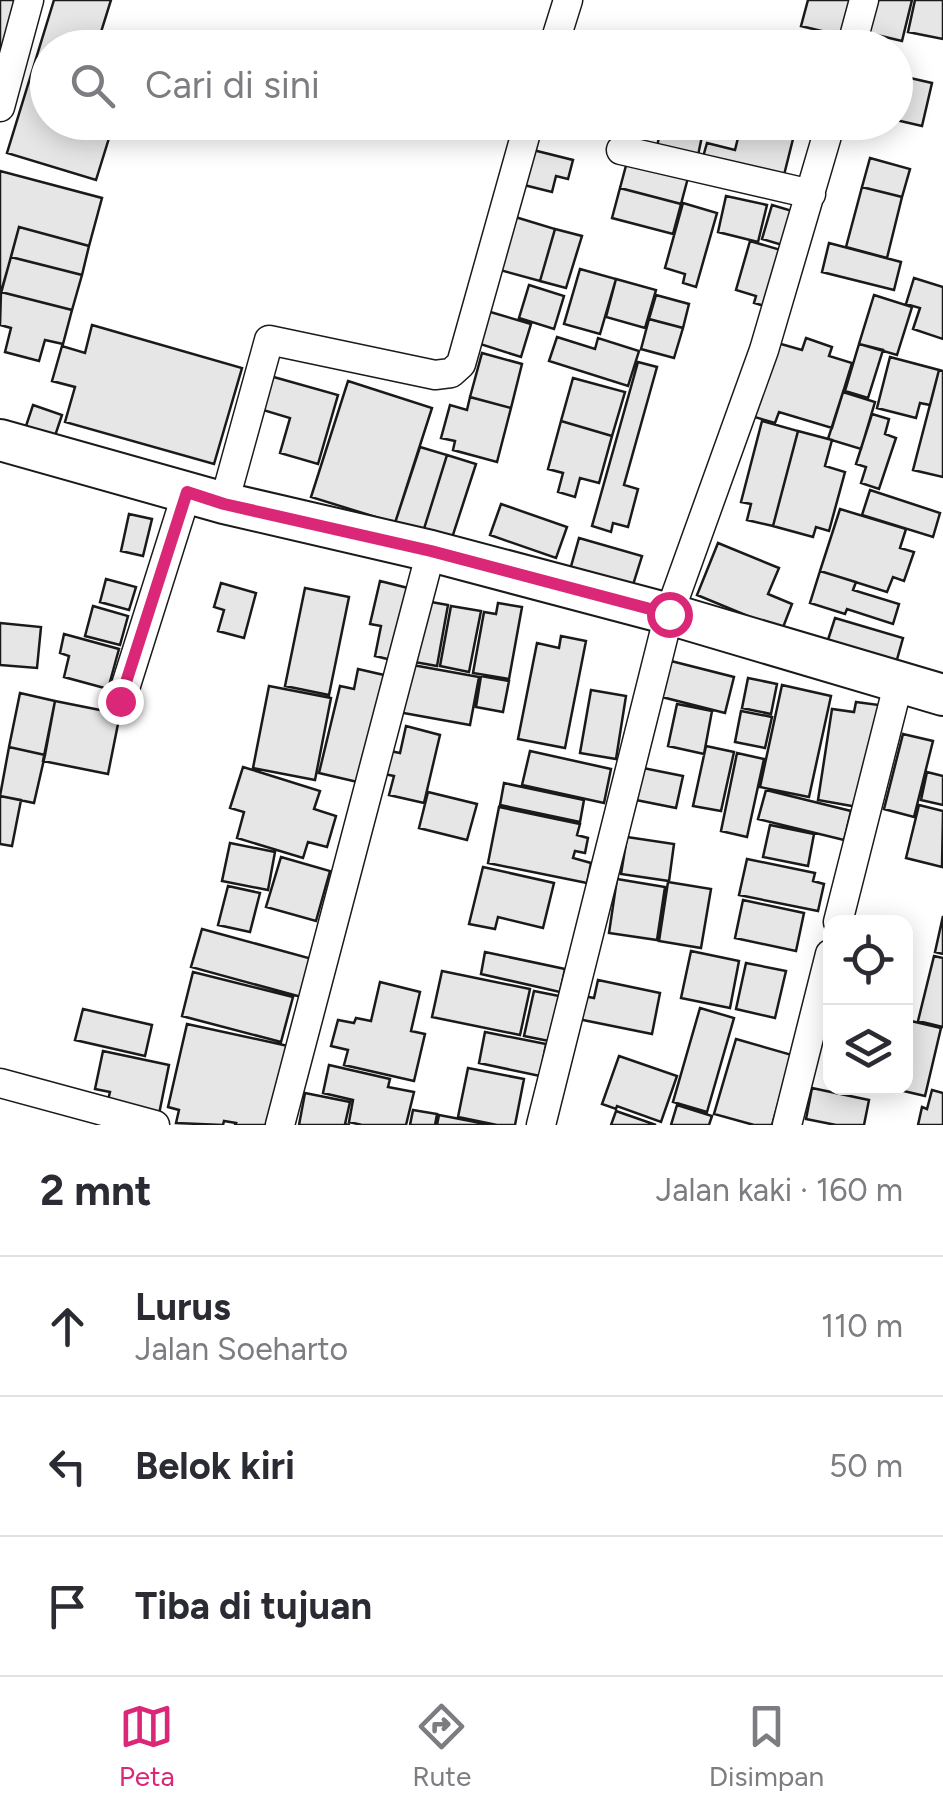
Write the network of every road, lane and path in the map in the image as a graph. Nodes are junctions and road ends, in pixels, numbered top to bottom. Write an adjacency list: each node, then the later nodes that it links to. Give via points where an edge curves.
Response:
1 (29, 0): 6 (street)
2 (568, 0): 4 (street)
3 (864, 0): 5 (street)
4 (559, 30)
5 (856, 30)
6 (2, 95)
7 (524, 140): 12 (street, via 461,364 436,375 270,340)
8 (825, 140): 10 (street)
9 (621, 150): 10 (street)
10 (811, 194): 14 (street, via 764,350)
11 (1, 444): 12 (street)
12 (205, 498): 13 (street); 17 (street)
13 (431, 551): 14 (street); 22 (street)
14 (669, 614): 15 (street); 23 (street)
15 (899, 682): 16 (street); 18 (street)
16 (943, 695)
17 (120, 701)
18 (840, 915)
19 (823, 982): 24 (street)
20 (0, 1083): 21 (street)
21 (155, 1125)
22 (280, 1125)
23 (541, 1125)
24 (787, 1125)

